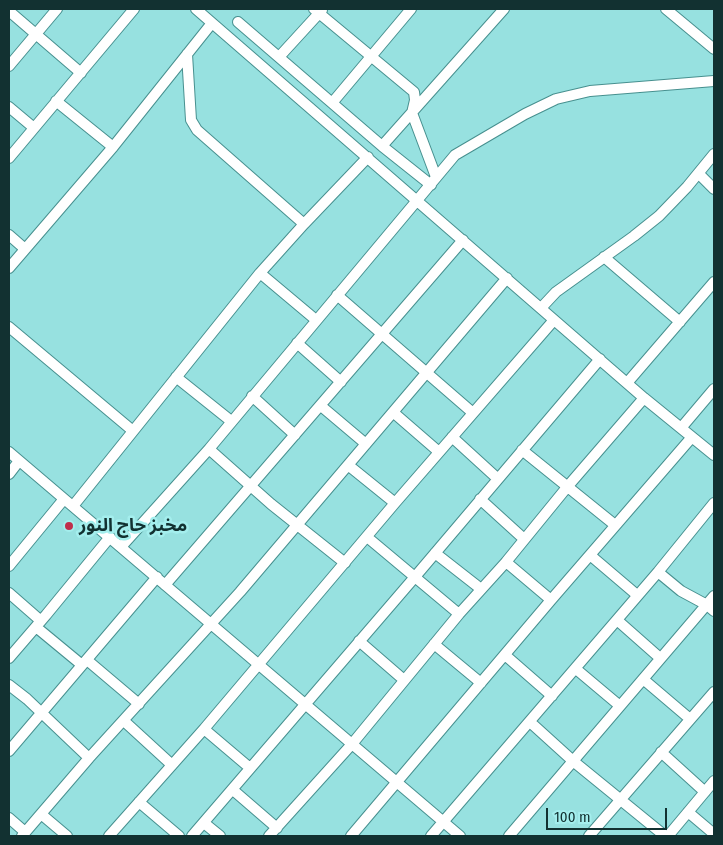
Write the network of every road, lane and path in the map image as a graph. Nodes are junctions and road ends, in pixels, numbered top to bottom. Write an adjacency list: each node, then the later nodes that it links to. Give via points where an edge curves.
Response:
1 (57, 9): 11 (street)
2 (134, 9): 17 (street)
3 (196, 9): 10 (street)
4 (411, 9): 14 (street)
5 (504, 9): 22 (street)
6 (666, 9): 12 (street)
7 (318, 10): 14 (street); 15 (street)
8 (9, 11): 11 (street)
9 (238, 22): 15 (street)
10 (212, 23): 13 (street); 27 (street)
11 (36, 34): 16 (street); 17 (street)
12 (714, 49)
13 (187, 54): 25 (street); 33 (street, via 191,120 197,130)
14 (371, 56): 20 (street); 22 (street, via 414,92)
15 (279, 57): 20 (street)
16 (9, 66)
17 (81, 73): 19 (street)
18 (714, 81): 30 (street, via 590,91 556,99 455,155)
19 (56, 101): 23 (street); 25 (street)
20 (332, 103): 24 (street)
21 (9, 107): 23 (street)
22 (412, 114): 24 (street); 30 (street)
23 (34, 128): 28 (street)
24 (382, 146): 30 (street)
25 (113, 147): 36 (street)
26 (714, 154): 29 (street)
27 (368, 157): 32 (street); 33 (street)
28 (9, 158)
29 (699, 174): 31 (street); 37 (street, via 659,216)
30 (433, 181): 32 (street)
31 (714, 189)
32 (418, 200): 35 (street); 42 (street)
33 (304, 224): 39 (street)
34 (9, 235): 36 (street)
35 (463, 240): 40 (street); 48 (street)
36 (25, 249): 38 (street)
37 (604, 257): 43 (street, via 556,292); 46 (street)
38 (9, 268)
39 (260, 273): 44 (street); 52 (street)
40 (508, 278): 43 (street); 51 (street)
41 (714, 282): 46 (street)
42 (337, 295): 44 (street); 48 (street)
43 (541, 308): 45 (street)
44 (316, 320): 49 (street)
45 (554, 320): 50 (street); 60 (street)
46 (680, 322): 54 (street)
47 (9, 327): 63 (street)
48 (384, 334): 51 (street); 53 (street)
49 (297, 343): 53 (street); 56 (street)
50 (600, 359): 54 (street); 69 (street)
51 (428, 372): 59 (street); 60 (street)
52 (176, 377): 61 (street); 63 (street)
53 (341, 382): 58 (street)
54 (627, 383): 57 (street)
55 (714, 389): 62 (street)
56 (252, 396): 61 (street); 64 (street)
57 (644, 398): 62 (street); 78 (street)
58 (321, 406): 64 (street); 67 (street)
59 (394, 412): 67 (street); 71 (street)
60 (473, 413): 65 (street)
61 (231, 421): 68 (street)
62 (681, 428): 66 (street)
63 (133, 431): 83 (street)
64 (295, 434): 77 (street)
65 (452, 437): 71 (street); 76 (street)
66 (692, 437): 72 (street); 85 (street)
67 (366, 444): 74 (street)
68 (208, 449): 77 (street); 89 (street)
69 (522, 450): 76 (street); 78 (street)
70 (9, 452): 73 (street)
71 (439, 452): 81 (street)
72 (714, 454)
73 (19, 461): 75 (street); 79 (street)
74 (348, 465): 81 (street); 84 (street)
75 (9, 474)
76 (498, 479): 80 (street)
77 (250, 486): 84 (street); 98 (street)
78 (568, 486): 85 (street); 88 (street)
79 (64, 499): 83 (street); 94 (street)
80 (480, 499): 88 (street); 90 (street)
81 (395, 503): 87 (street)
82 (714, 503): 95 (street)
83 (72, 506): 86 (street)
84 (299, 525): 93 (street); 107 (street)
85 (615, 525): 91 (street)
86 (110, 537): 89 (street); 106 (street)
87 (367, 537): 93 (street); 97 (street)
88 (524, 539): 92 (street)
89 (121, 547): 96 (street)
90 (435, 553): 97 (street); 99 (street)
91 (590, 555): 101 (street); 102 (street)
92 (506, 562): 99 (street); 102 (street)
93 (346, 563): 114 (street)
94 (9, 566)
95 (658, 572): 101 (street); 103 (street, via 680,591)
96 (157, 577): 98 (street); 113 (street)
97 (414, 578): 104 (street); 108 (street)
98 (165, 585): 107 (street)
99 (481, 589): 104 (street)
100 (9, 593): 106 (street)
101 (638, 595): 105 (street)
102 (551, 600): 110 (street)
103 (712, 604): 112 (street)
104 (459, 614): 109 (street)
105 (617, 620): 112 (street); 115 (street)
106 (39, 624): 111 (street); 113 (street)
107 (210, 624): 114 (street); 122 (street)
108 (359, 642): 117 (street); 123 (street)
109 (434, 644): 117 (street); 118 (street)
110 (505, 655): 118 (street); 120 (street)
111 (9, 658)
112 (660, 658): 116 (street)
113 (84, 662): 122 (street); 125 (street)
114 (259, 665): 123 (street); 129 (street)
115 (576, 669): 120 (street); 124 (street)
116 (643, 679): 124 (street); 126 (street)
117 (404, 680): 130 (street)
118 (481, 683): 138 (street)
119 (9, 685): 125 (street)
120 (552, 696): 128 (street)
121 (713, 696): 126 (street)
122 (139, 704): 127 (street)
123 (305, 704): 130 (street); 136 (street)
124 (620, 706): 134 (street)
125 (41, 712): 131 (street); 133 (street)
126 (690, 718): 132 (street)
127 (124, 721): 133 (street); 135 (street)
128 (530, 722): 134 (street); 146 (street)
129 (204, 729): 135 (street); 136 (street)
130 (352, 744): 138 (street); 148 (street)
131 (9, 751)
132 (660, 752): 140 (street); 141 (street)
133 (90, 758): 144 (street)
134 (573, 761): 141 (street); 160 (street)
135 (172, 765): 142 (street)
136 (250, 768): 139 (street)
137 (714, 781): 140 (street)
138 (396, 782): 146 (street); 157 (street)
139 (234, 790): 147 (street); 148 (street)
140 (705, 792): 143 (street)
141 (620, 800): 161 (street); 162 (street)
142 (140, 802): 152 (street); 153 (street)
143 (688, 812): 150 (street); 162 (street)
144 (41, 814): 149 (street); 151 (street)
145 (9, 818): 149 (street)
146 (443, 822): 158 (street); 159 (street)
147 (204, 823): 154 (street); 155 (street)
148 (277, 828): 156 (street)
149 (24, 834)
150 (714, 834)
151 (67, 836)
152 (109, 836)
153 (179, 836)
154 (192, 836)
155 (220, 836)
156 (270, 836)
157 (351, 836)
158 (431, 836)
159 (460, 836)
160 (509, 836)
161 (588, 836)
162 (666, 836)

